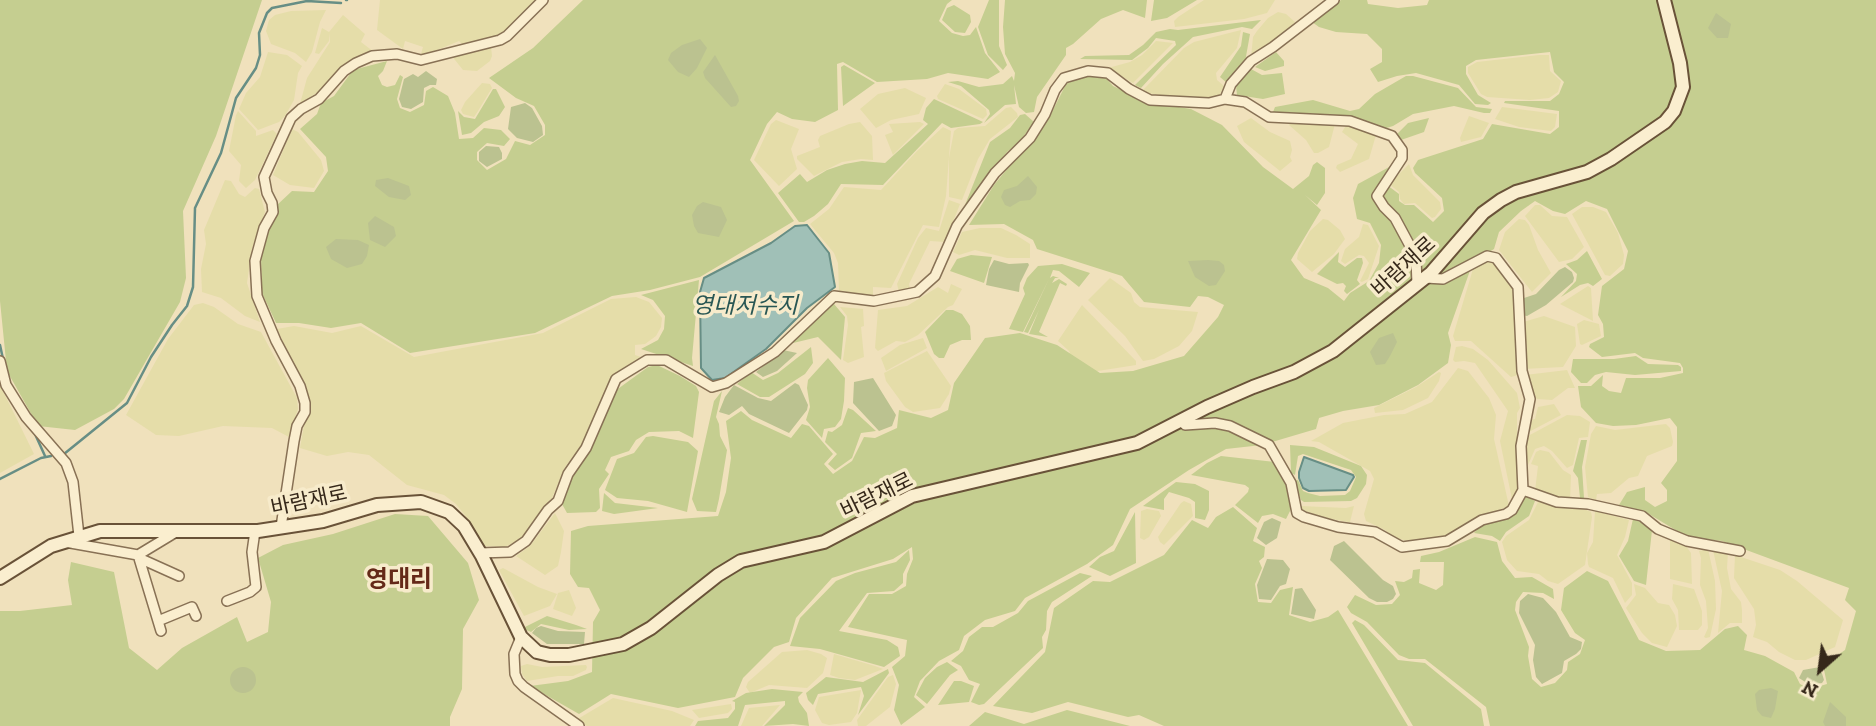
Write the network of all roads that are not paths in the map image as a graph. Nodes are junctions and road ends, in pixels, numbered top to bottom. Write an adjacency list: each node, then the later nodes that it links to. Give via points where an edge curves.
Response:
1 (543, 0): 9 (street, via 499,40 421,60 397,54 356,63 319,99 291,118 264,177 272,212 254,261 257,296 304,403)
2 (1334, 0): 4 (street, via 1251,61 1231,84)
3 (1664, 0): 5 (street, 바람재로, via 1683,87 1665,122 1587,172 1501,200 1483,213)
4 (1225, 99): 5 (street, via 1245,102 1269,117 1350,121 1392,136 1402,158 1377,196 1416,257); 15 (street, via 1209,103 1150,100 1108,73 1088,71 1064,78 1030,138 995,173 957,226 935,276 917,292 874,301 834,296 775,352 712,387 666,360 647,360 616,379 558,501 526,541 510,552)
5 (1421, 281): 7 (street, 바람재로, via 1333,351); 8 (street, via 1443,279 1487,256 1496,258 1518,287 1522,372 1530,399 1521,446)
6 (0, 361): 12 (street, via 6,385 26,417 66,463 73,482)
7 (1182, 421): 8 (street, via 1185,425 1230,426 1269,444 1291,483 1297,513 1338,527 1375,532 1402,547 1447,541 1482,520 1506,514); 21 (street, 바람재로, via 1137,443 912,496 824,542 741,561 623,645 550,655 537,652)
8 (1523, 490): 14 (street, via 1557,502 1642,516 1658,529 1687,541)
9 (281, 527): 11 (street, 바람재로); 15 (street, 바람재로, via 323,521 377,505 421,502 449,512 464,526)
10 (178, 531): 11 (street, 바람재로); 12 (street, 바람재로, via 100,531); 16 (street)
11 (256, 531): 19 (street, via 252,552 256,587)
12 (79, 536): 13 (street, 바람재로)
13 (63, 542): 16 (street); 18 (street, 바람재로)
14 (1740, 551)
15 (480, 553): 21 (street, 바람재로)
16 (139, 556): 17 (street); 20 (street, via 160,626 192,607)
17 (179, 576)
18 (0, 578)
19 (227, 601)
20 (196, 615)
21 (521, 637): 22 (street, via 514,654 518,681)
22 (579, 726)

